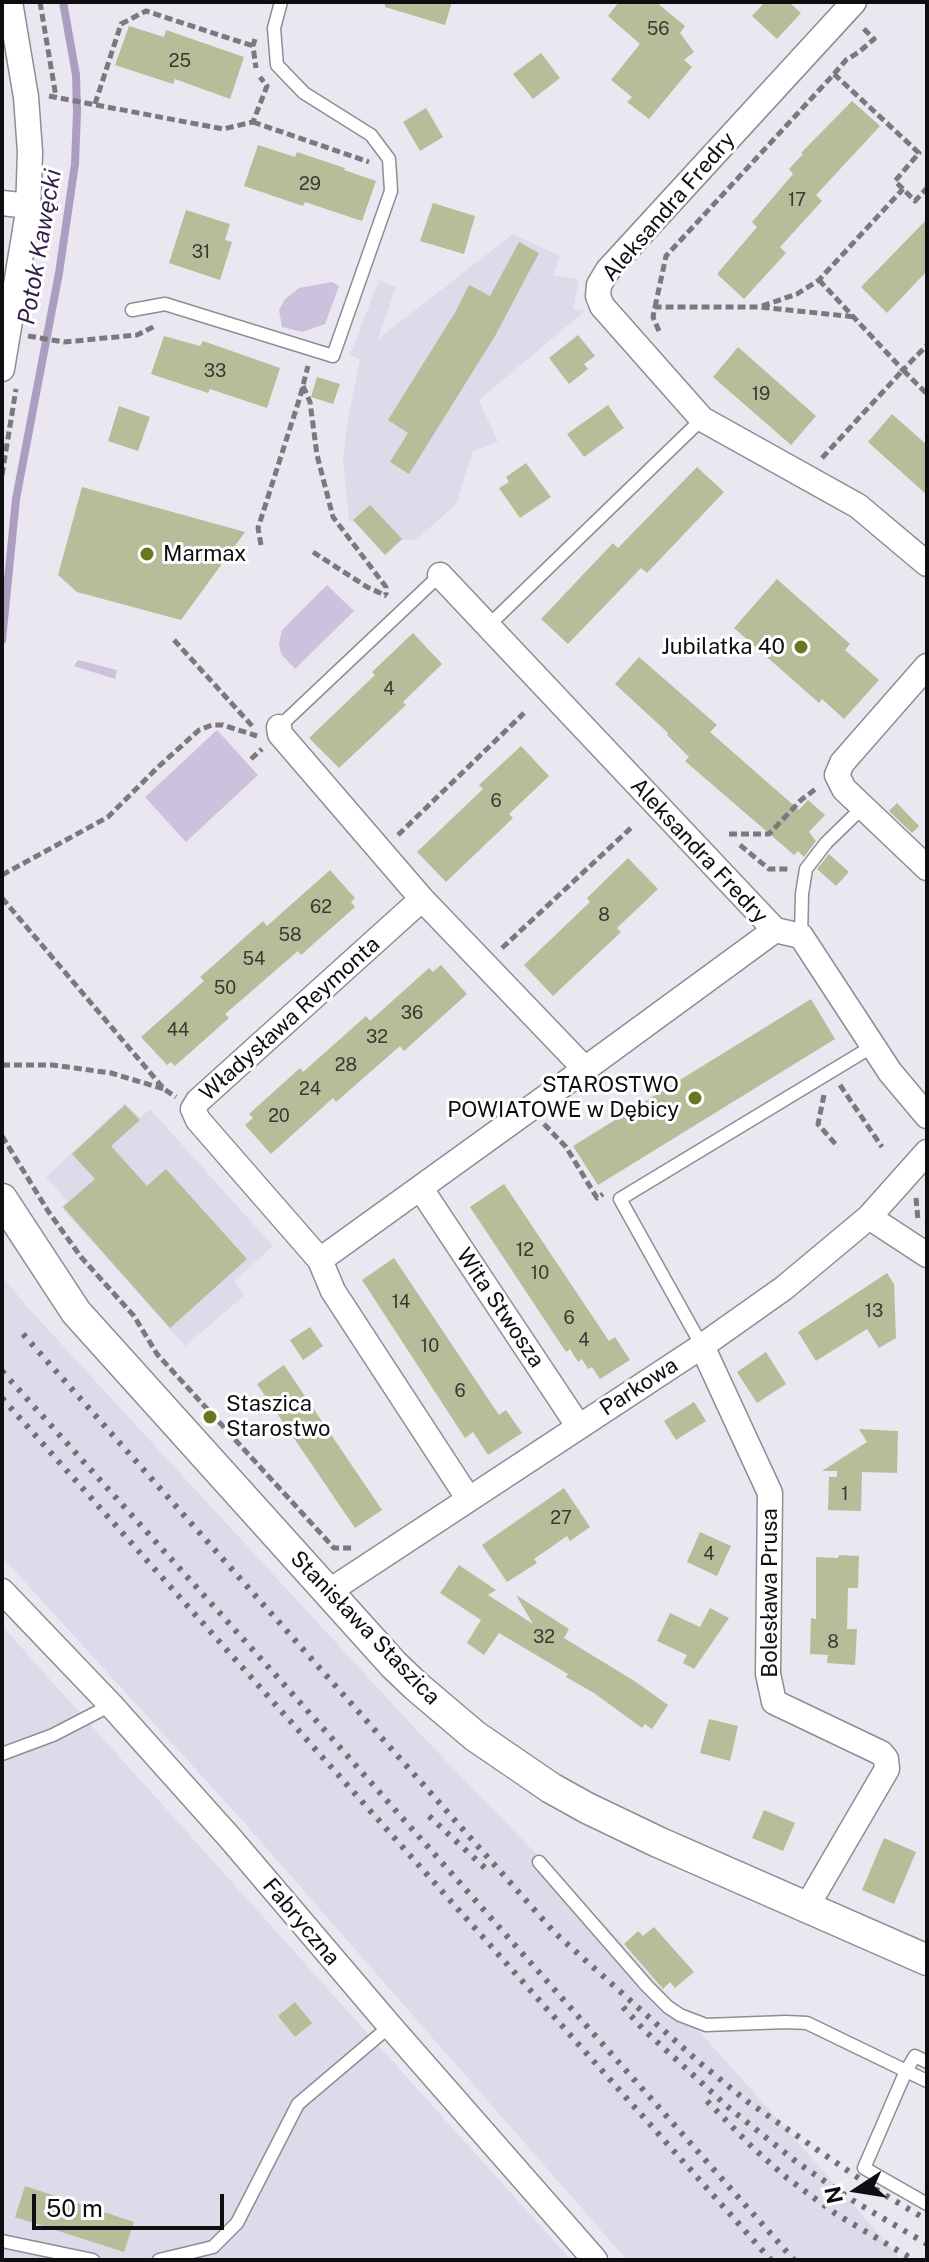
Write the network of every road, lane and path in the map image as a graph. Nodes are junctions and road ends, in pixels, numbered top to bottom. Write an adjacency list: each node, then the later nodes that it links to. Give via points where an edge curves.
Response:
1 (10, 2): 17 (street, via 26,97)
2 (40, 2): 9 (path)
3 (281, 2): 13 (lane, via 274,28 277,65 304,93 371,135 389,159)
4 (854, 2): 32 (street, Aleksandra Fredry, via 599,285 602,306)
5 (257, 32): 6 (path)
6 (253, 46): 11 (path, via 146,11 121,24); 12 (path, via 256,68 267,86)
7 (859, 52): 8 (path)
8 (834, 74): 15 (path, via 919,153 895,181); 19 (path, via 666,256)
9 (56, 97)
10 (66, 98): 11 (path)
11 (92, 104): 12 (path, via 223,129)
12 (253, 122): 13 (path)
13 (390, 170): 27 (lane, via 391,191 333,356)
14 (927, 188): 15 (path, via 915,201)
15 (903, 189): 18 (path)
16 (2, 203): 17 (street)
17 (29, 206): 28 (street)
18 (819, 280): 20 (path); 22 (path)
19 (655, 307): 20 (path); 25 (path, via 653,317)
20 (760, 307): 22 (path)
21 (132, 310): 27 (lane, via 165,304)
22 (856, 317): 29 (path)
23 (159, 324): 24 (path, via 137,335 64,342)
24 (29, 336)
25 (662, 340)
26 (927, 345): 29 (path)
27 (312, 349): 30 (path)
28 (2, 369)
29 (903, 370): 31 (path); 33 (path)
30 (303, 386): 34 (path, via 258,528); 38 (path, via 333,517 386,587)
31 (927, 394)
32 (702, 419): 33 (street, Aleksandra Fredry); 40 (lane)
33 (805, 476): 36 (street, Aleksandra Fredry, via 858,506)
34 (261, 545)
35 (313, 552): 38 (path)
36 (927, 564)
37 (440, 575): 39 (lane); 40 (street, Aleksandra Fredry)
38 (386, 595): 39 (path)
39 (401, 612): 44 (lane)
40 (487, 627): 56 (street, Aleksandra Fredry)
41 (174, 640): 53 (path, via 262,736 223,725 199,730 108,817)
42 (927, 666): 45 (street)
43 (524, 713): 50 (path)
44 (279, 727): 50 (street)
45 (837, 775): 46 (street); 48 (path, via 801,800 769,834)
46 (863, 807): 51 (street); 52 (lane)
47 (633, 826): 58 (path)
48 (729, 834)
49 (740, 845): 52 (path, via 769,869)
50 (381, 851): 55 (street)
51 (927, 868)
52 (806, 869): 57 (lane)
53 (2, 875)
54 (2, 898): 64 (path)
55 (422, 899): 58 (street); 66 (street, Władysława Reymonta)
56 (775, 930): 57 (street, Aleksandra Fredry); 61 (street)
57 (801, 936): 59 (street)
58 (486, 964): 61 (street)
59 (873, 1046): 67 (street); 80 (lane, via 620,1199)
60 (2, 1065): 64 (path, via 111,1073)
61 (585, 1069): 65 (street)
62 (842, 1078): 70 (path, via 837,1081)
63 (826, 1088): 69 (path, via 818,1124)
64 (164, 1089): 66 (path)
65 (532, 1107): 72 (street); 73 (path, via 566,1147 597,1198)
66 (193, 1109): 79 (street, Władysława Reymonta)
67 (927, 1116)
68 (2, 1136): 83 (path, via 48,1211 134,1316 157,1354 334,1548 359,1548)
69 (838, 1147)
70 (882, 1147)
71 (927, 1152): 76 (street, Parkowa)
72 (421, 1189): 79 (street); 81 (street, Wita Stwosza)
73 (608, 1191)
74 (916, 1192): 77 (path)
75 (2, 1199): 85 (street, Stanisława Staszica, via 76,1312)
76 (869, 1217): 78 (street); 80 (street, Parkowa, via 784,1288)
77 (918, 1225)
78 (927, 1255)
79 (320, 1260): 82 (street, Władysława Reymonta, via 333,1291)
80 (702, 1346): 81 (street, Parkowa); 89 (street, Bolesława Prusa, via 770,1493 768,1674 774,1702 886,1759 887,1769)
81 (579, 1427): 82 (street, Parkowa)
82 (468, 1498): 83 (street, Parkowa)
83 (370, 1563): 85 (street, Parkowa)
84 (2, 1591): 86 (street, Fabryczna)
85 (328, 1592): 89 (street, Stanisława Staszica, via 416,1686 515,1765 587,1808)
86 (111, 1705): 87 (lane); 91 (street, Fabryczna)
87 (2, 1754)
88 (539, 1862): 93 (lane, via 647,1986 680,2015 706,2025 807,2023)
89 (806, 1908): 90 (street, Stanisława Staszica)
90 (927, 1960)
91 (390, 2026): 98 (lane, via 298,2104 237,2223 213,2247); 99 (street, Fabryczna)
92 (927, 2062): 93 (lane, via 915,2056)
93 (906, 2071): 94 (lane); 95 (lane, via 864,2168)
94 (927, 2081)
95 (927, 2204)
96 (2, 2241): 97 (lane)
97 (93, 2260)
98 (159, 2260)
99 (595, 2260)

